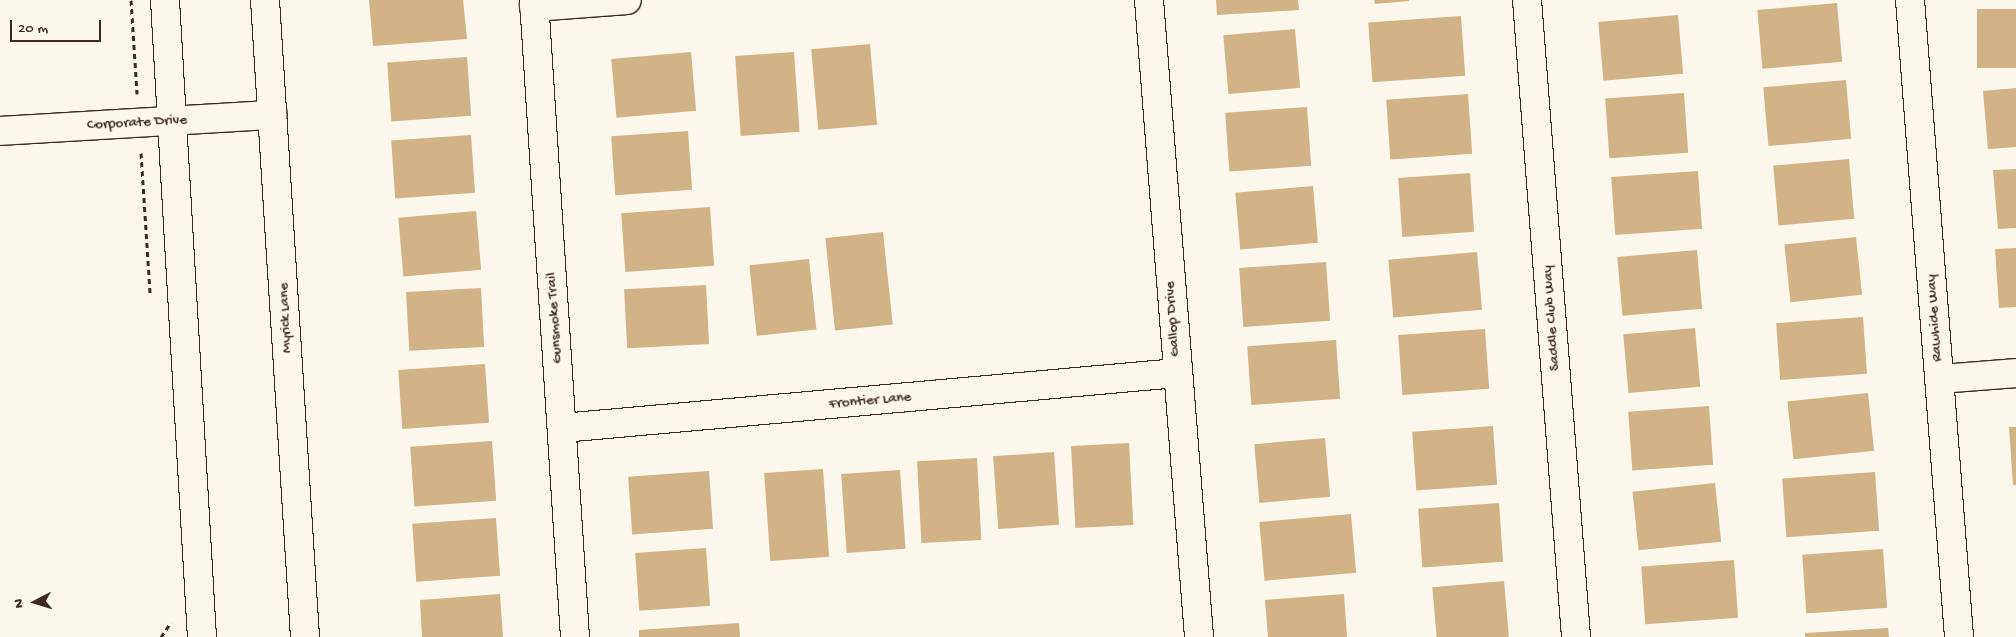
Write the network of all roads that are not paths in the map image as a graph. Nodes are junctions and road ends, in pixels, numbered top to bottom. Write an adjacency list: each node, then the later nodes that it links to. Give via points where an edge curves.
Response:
1 (165, 0): 9 (street)
2 (265, 0): 8 (street, Myrick Lane)
3 (627, 0): 7 (street)
4 (1149, 0): 11 (street, Gallop Drive)
5 (1527, 0): 19 (street, Saddle Club Way)
6 (1910, 0): 13 (street, Rawhide Way)
7 (534, 4): 14 (street, Gunsmoke Trail)
8 (274, 115): 9 (street, Corporate Drive); 16 (street, Myrick Lane)
9 (172, 122): 10 (street, Corporate Drive); 15 (street)
10 (0, 131)
11 (1177, 373): 14 (street, Frontier Lane); 18 (street, Gallop Drive)
12 (2016, 373): 13 (street)
13 (1940, 379): 20 (street, Rawhide Way)
14 (562, 428): 17 (street, Gunsmoke Trail)
15 (202, 637)
16 (304, 637)
17 (575, 637)
18 (1199, 637)
19 (1576, 637)
20 (1960, 637)

